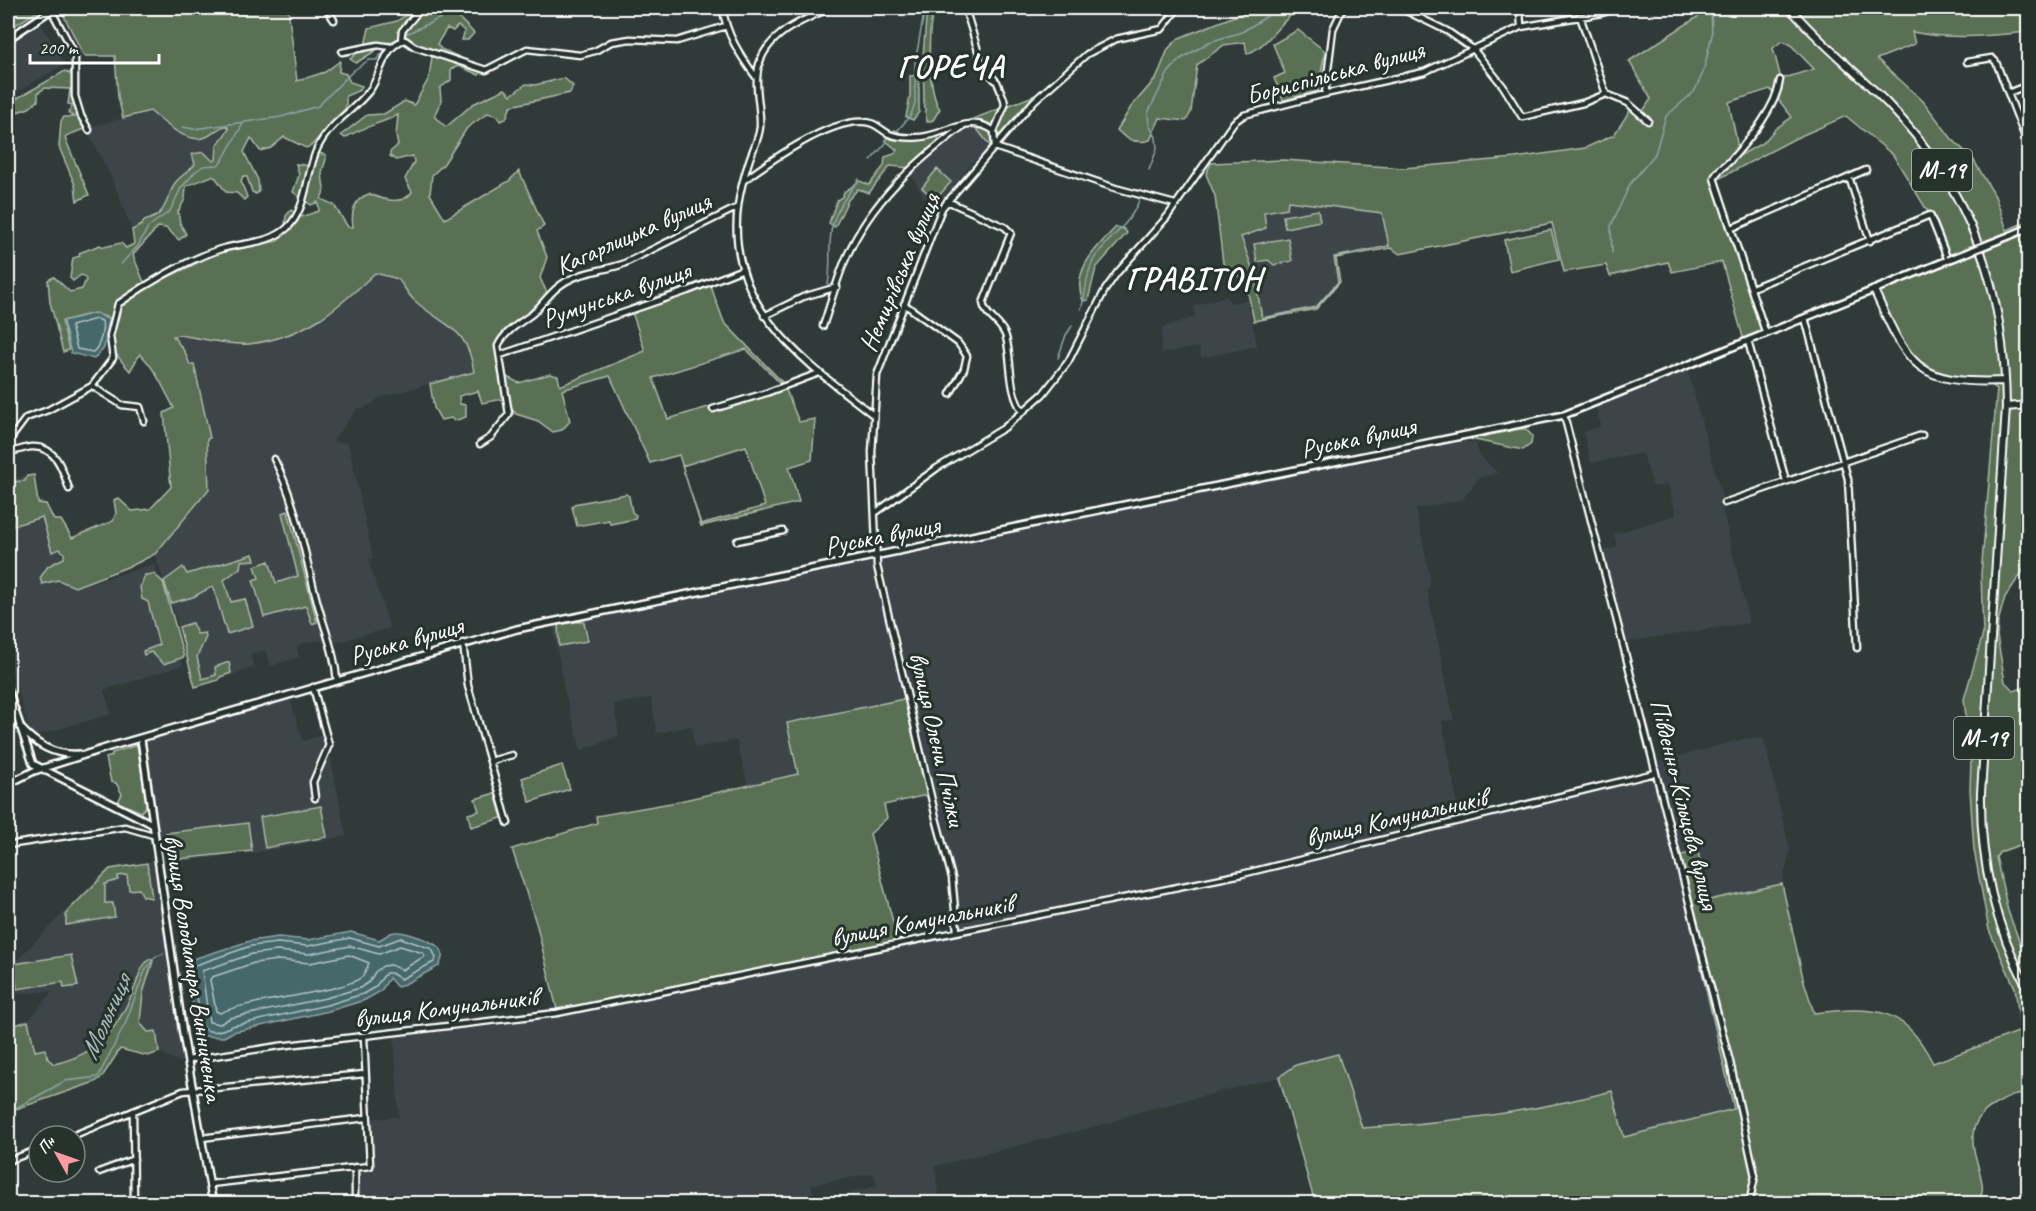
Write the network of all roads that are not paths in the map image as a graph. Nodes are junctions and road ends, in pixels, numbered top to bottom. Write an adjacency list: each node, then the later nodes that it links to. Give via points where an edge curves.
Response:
1 (51, 8): 18 (main road); 32 (street, via 75,54 75,96)
2 (326, 8): 15 (street)
3 (421, 8): 19 (street, via 402,31)
4 (723, 8): 16 (street)
5 (831, 8): 24 (street, via 787,27 760,59)
6 (965, 8): 33 (street, via 983,67 997,82 1004,99)
7 (1178, 8): 35 (street, Немирівська вулиця, via 1162,29 1116,39 1087,54 1034,101)
8 (1343, 8): 28 (street, via 1333,29)
9 (1400, 8): 21 (street)
10 (1532, 8): 13 (street)
11 (1618, 8): 14 (street, Бориспільська вулиця)
12 (1790, 8): 58 (highway, М-19, via 1912,130 1956,192 1987,271)
13 (1521, 9): 17 (street)
14 (1580, 16): 17 (street, Бориспільська вулиця); 29 (street)
15 (334, 20)
16 (726, 26): 19 (street, via 677,41 611,42 580,55 527,49 486,70); 24 (street)
17 (1521, 27): 21 (street, Бориспільська вулиця)
18 (8, 36)
19 (401, 39): 20 (street)
20 (391, 47): 22 (street, via 378,45); 59 (street, via 370,90 330,126 319,143 298,211 288,227 265,240 219,250 143,286 118,304 110,336 113,358)
21 (1473, 49): 28 (street, Бориспільська вулиця, via 1424,72); 29 (street, via 1522,117)
22 (342, 52)
23 (1966, 62): 27 (street, via 1992,58)
24 (757, 78): 38 (street, via 760,128)
25 (1780, 80): 42 (street, via 1773,103 1714,178)
26 (2028, 85): 27 (street)
27 (2008, 93): 34 (street)
28 (1325, 94): 40 (street, Бориспільська вулиця, via 1244,115 1233,122)
29 (1606, 94): 30 (street, via 1628,103)
30 (1648, 121)
31 (966, 124): 33 (street, via 981,123); 38 (street, via 937,135 906,138 888,134 873,123 851,123 826,131 772,160); 47 (street, via 934,148 885,196 861,228)
32 (89, 130)
33 (994, 131): 35 (street)
34 (2028, 145)
35 (995, 147): 39 (street, Немирівська вулиця); 40 (street, via 1115,188)
36 (1866, 170): 37 (street)
37 (1849, 177): 42 (street); 44 (street)
38 (743, 181): 41 (street)
39 (947, 201): 50 (street, Немирівська вулиця); 64 (street, via 1005,226 1011,233 983,303 987,313 1002,326 1018,406)
40 (1176, 204): 64 (street, Бориспільська вулиця, via 1105,290 1068,362 1043,394)
41 (738, 207): 46 (street, via 737,237); 56 (street, Кагарлицька вулиця, via 623,264 606,270 593,269 560,285 501,338)
42 (1732, 228): 48 (street)
43 (2028, 228): 45 (main road, bridge)
44 (1870, 241): 45 (street, via 1930,215); 48 (street)
45 (1948, 260): 49 (main road, Руська вулиця)
46 (743, 268): 51 (street, via 754,301); 56 (street, Румунська вулиця)
47 (837, 287): 51 (street, via 803,297); 53 (street)
48 (1752, 288): 54 (street)
49 (1874, 290): 52 (main road, Руська вулиця); 58 (highway, via 1896,340 1921,368 1947,377)
50 (904, 304): 60 (street, via 958,343 967,356); 65 (street, Немирівська вулиця, via 877,375)
51 (764, 316): 57 (street)
52 (1805, 318): 54 (main road, Руська вулиця); 73 (street)
53 (823, 326)
54 (1766, 334): 55 (main road, Руська вулиця)
55 (1748, 341): 66 (main road, Руська вулиця); 74 (street)
56 (500, 355): 70 (street, via 509,414 491,437)
57 (819, 373): 63 (street); 65 (street)
58 (2005, 381): 62 (highway, М-19)
59 (92, 386): 67 (street, via 122,405 140,408); 69 (street, via 26,418)
60 (950, 394)
61 (2028, 405): 62 (highway)
62 (2006, 407): 101 (highway, М-19, via 1981,834 1995,912)
63 (713, 409)
64 (1023, 411): 77 (street, Бориспільська вулиця, via 1004,428 937,468)
65 (873, 415): 77 (street, Немирівська вулиця)
66 (1564, 415): 80 (main road, Руська вулиця); 93 (street, Південно-Кільцева вулиця)
67 (144, 421)
68 (1922, 435): 73 (street)
69 (8, 442)
70 (480, 444)
71 (8, 449): 75 (street, via 17,452 29,447 50,452 62,466)
72 (274, 459): 83 (street, via 291,495)
73 (1845, 462): 74 (street); 82 (street)
74 (1786, 481): 76 (street)
75 (69, 489)
76 (1724, 503)
77 (875, 513): 80 (street, Немирівська вулиця)
78 (783, 531): 79 (street)
79 (737, 541)
80 (875, 556): 81 (main road, Руська вулиця, via 549,622); 100 (street, вулиця Олени Пчілки, via 948,860)
81 (463, 644): 83 (main road, Руська вулиця); 91 (street, via 468,686)
82 (1857, 648)
83 (337, 681): 84 (main road, Руська вулиця)
84 (313, 687): 88 (main road, Руська вулиця); 95 (street, via 330,745 313,782)
85 (8, 690): 86 (main road)
86 (9, 703): 87 (main road)
87 (19, 726): 89 (main road, via 44,748 63,754); 92 (main road, via 28,756 33,764)
88 (141, 739): 89 (main road, Руська вулиця); 97 (main road, вулиця Володимира Винниченка)
89 (87, 754): 92 (main road, Руська вулиця)
90 (512, 755): 91 (street)
91 (491, 761): 96 (street)
92 (43, 768): 94 (main road, Руська вулиця); 97 (main road)
93 (1655, 773): 100 (street, вулиця Комунальників, via 1242,874); 119 (street, Південно-Кільцева вулиця, via 1730,1062 1755,1176)
94 (8, 784)
95 (315, 798)
96 (508, 823)
97 (152, 824): 98 (main road, вулиця Володимира Винниченка)
98 (153, 835): 99 (street, via 125,827); 103 (main road, вулиця Володимира Винниченка)
99 (8, 845)
100 (957, 931): 102 (street, вулиця Комунальників, via 557,1013)
101 (2028, 989)
102 (364, 1037): 103 (street, вулиця Комунальників); 104 (street)
103 (188, 1060): 105 (main road, вулиця Володимира Винниченка)
104 (365, 1074): 105 (street); 107 (street)
105 (192, 1090): 106 (street); 109 (main road, вулиця Володимира Винниченка)
106 (133, 1111): 108 (street); 111 (street)
107 (366, 1118): 109 (street); 113 (street, via 369,1166)
108 (87, 1130)
109 (201, 1138): 115 (main road, вулиця Володимира Винниченка)
110 (27, 1154): 112 (street)
111 (134, 1159): 114 (street); 116 (street)
112 (8, 1161)
113 (355, 1167): 115 (street); 118 (street)
114 (99, 1172)
115 (210, 1184): 117 (main road, вулиця Володимира Винниченка)
116 (134, 1203)
117 (213, 1203)
118 (355, 1203)
119 (1749, 1203)

